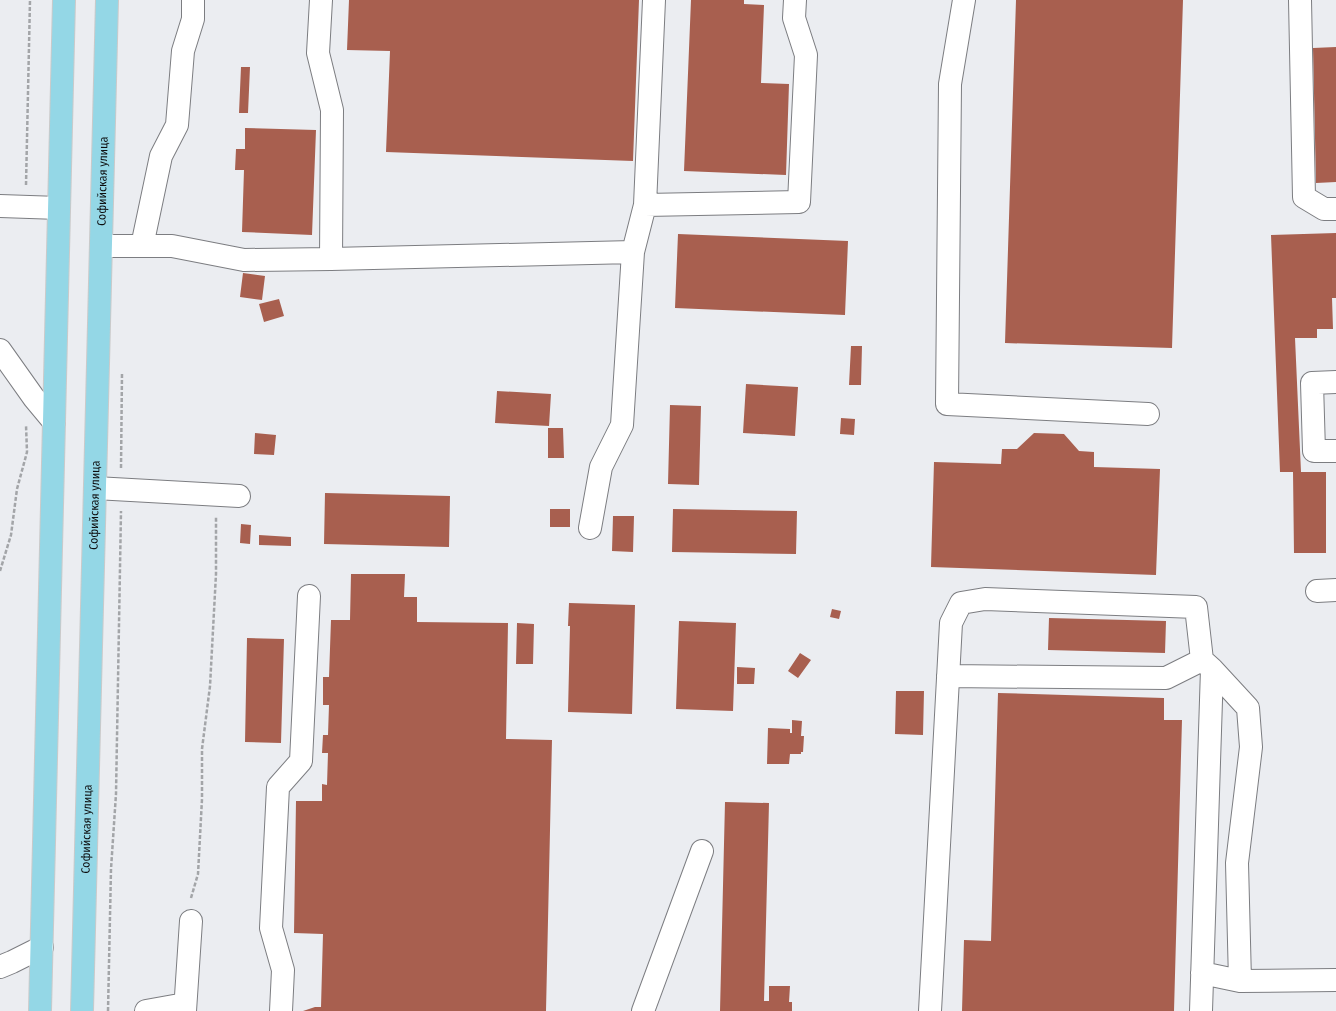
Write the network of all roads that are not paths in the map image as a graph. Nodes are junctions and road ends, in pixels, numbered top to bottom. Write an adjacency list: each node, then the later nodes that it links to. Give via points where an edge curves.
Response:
1 (64, 0): 11 (main road)
2 (107, 0): 13 (main road, Софийская улица)
3 (193, 0): 14 (lane, via 193,19 183,51 177,125 161,156)
4 (321, 0): 16 (lane, via 318,53 332,110)
5 (654, 0): 10 (lane)
6 (795, 0): 10 (lane, via 794,18 806,55 799,202)
7 (964, 0): 19 (lane, via 950,84 947,404)
8 (1300, 0): 12 (lane, via 1304,197 1324,209)
9 (0, 206): 11 (lane)
10 (645, 206): 15 (lane)
11 (59, 208): 20 (main road)
12 (1336, 209)
13 (101, 246): 14 (lane); 22 (main road, Софийская улица)
14 (142, 246): 16 (lane, via 172,246 244,260)
15 (633, 252): 16 (lane); 24 (lane, via 622,425 601,467)
16 (331, 259)
17 (0, 350): 20 (lane)
18 (1336, 382): 21 (lane, via 1312,383 1314,451)
19 (1148, 414)
20 (54, 422): 30 (main road)
21 (1336, 451)
22 (95, 488): 23 (lane); 37 (main road, Софийская улица)
23 (239, 496)
24 (590, 528)
25 (309, 596): 39 (lane, via 301,761 278,787 270,928 283,970)
26 (1207, 664): 27 (lane, via 1166,678); 27 (lane, via 1196,607 985,599 961,603 951,623); 32 (lane); 34 (lane, via 1248,708 1251,747 1237,863)
27 (948, 676): 41 (lane)
28 (702, 851): 40 (lane)
29 (191, 921): 35 (lane)
30 (42, 947): 31 (lane); 36 (main road)
31 (0, 967)
32 (1202, 973): 34 (lane); 42 (lane)
33 (1336, 980): 34 (lane)
34 (1240, 981)
35 (185, 1008): 38 (lane)
36 (40, 1011)
37 (82, 1011)
38 (146, 1011)
39 (281, 1011)
40 (643, 1011)
41 (930, 1011)
42 (1201, 1011)

